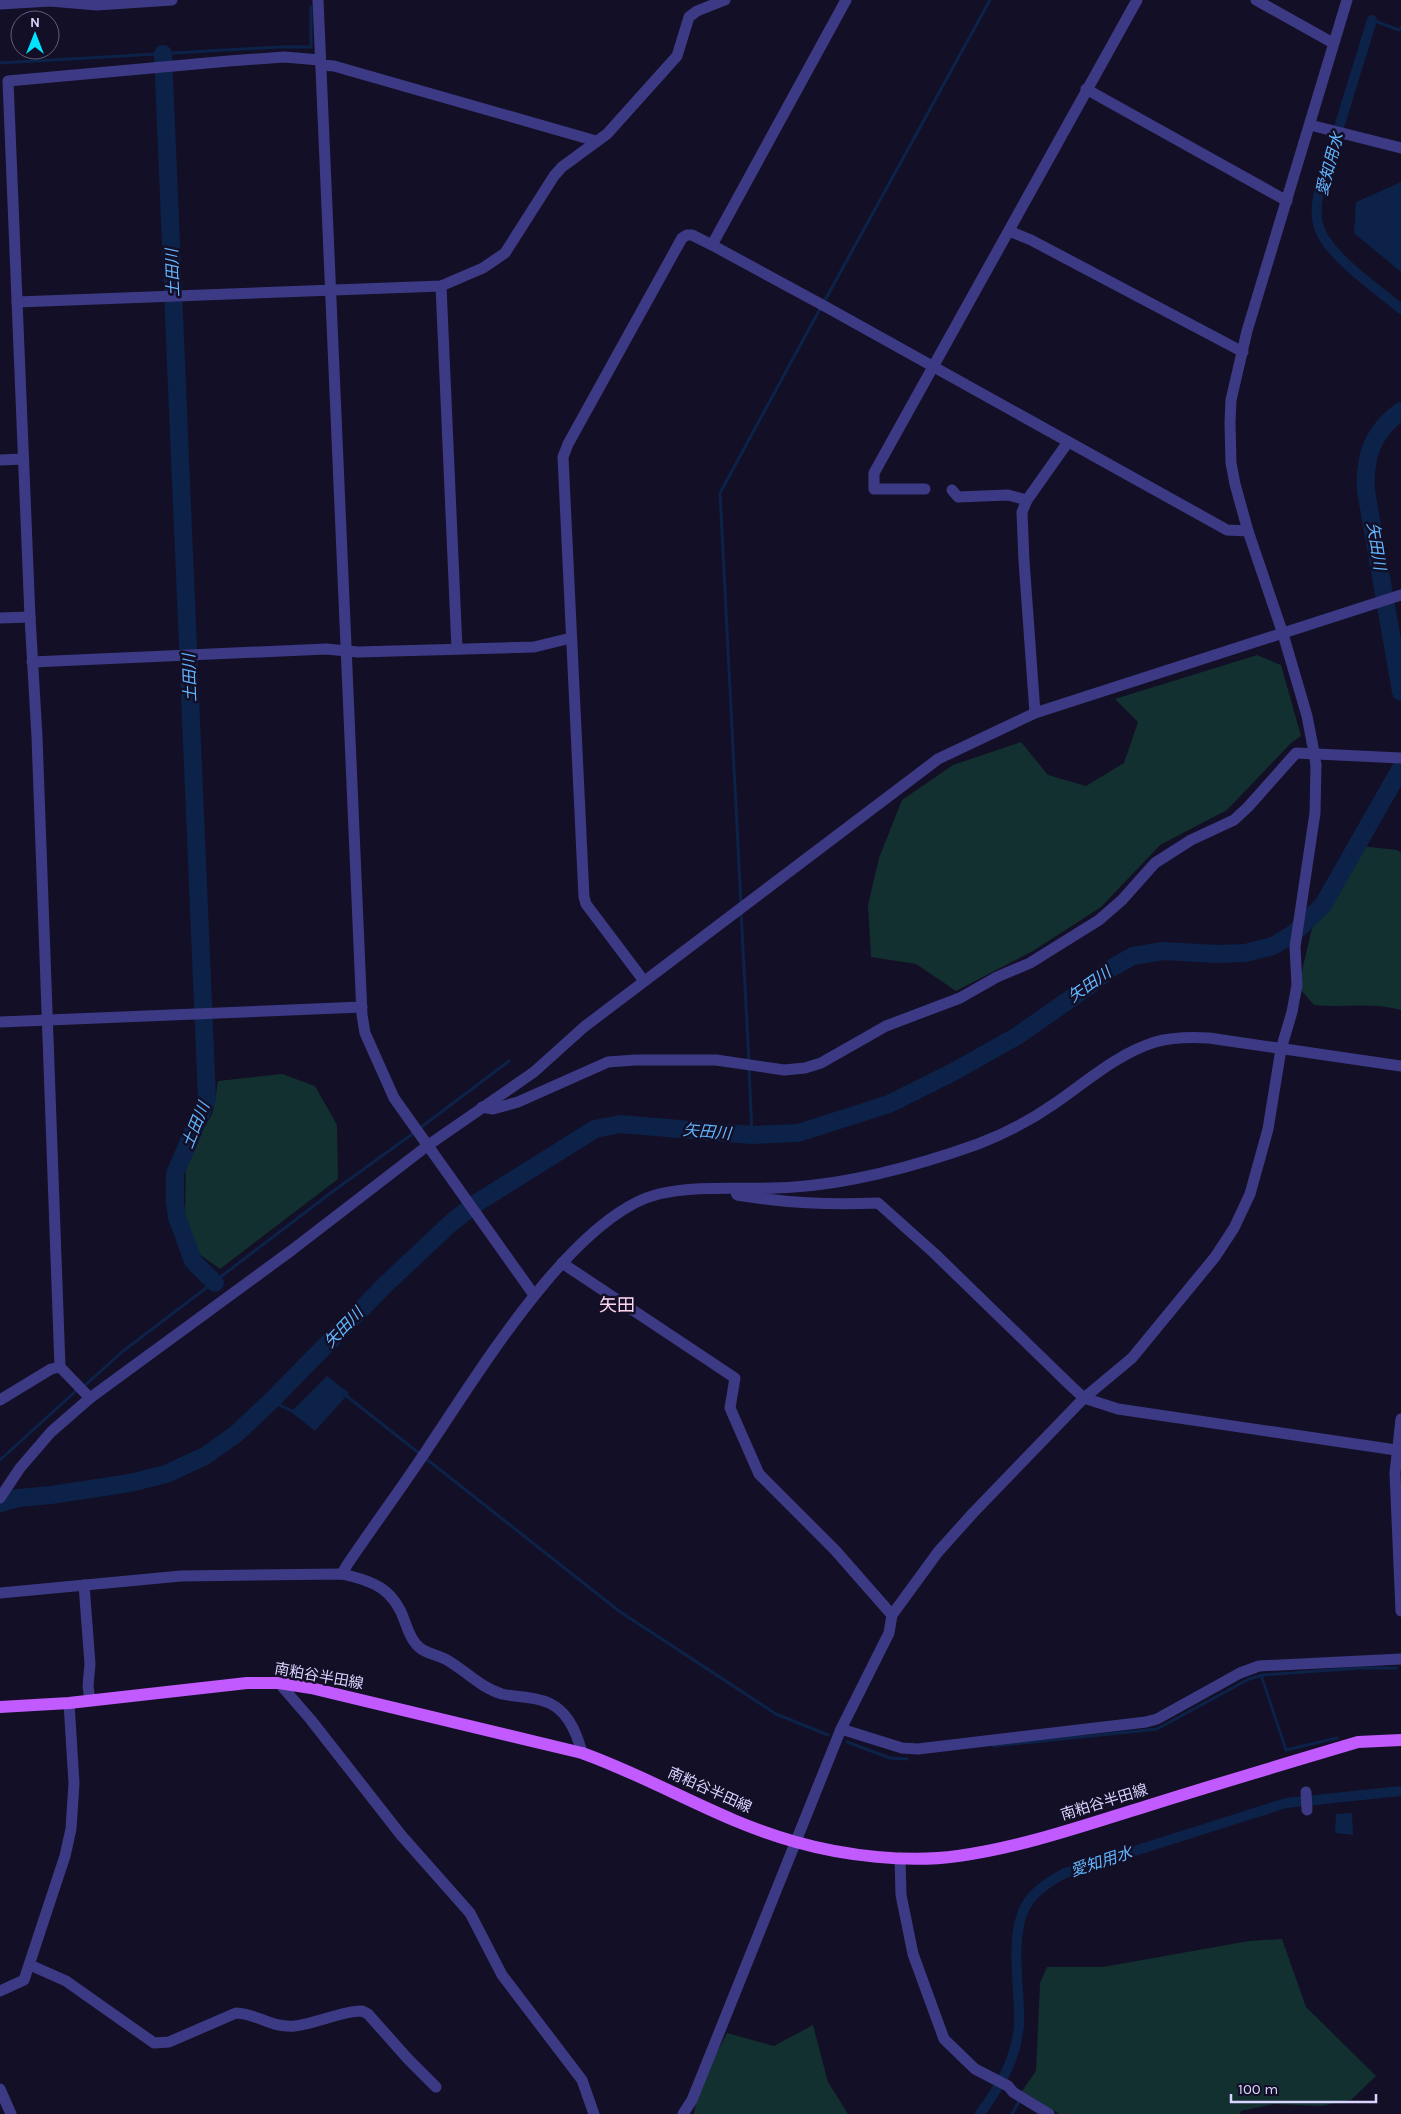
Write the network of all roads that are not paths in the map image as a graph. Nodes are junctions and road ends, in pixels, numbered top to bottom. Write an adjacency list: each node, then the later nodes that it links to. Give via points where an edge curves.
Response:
1 (172, 0): 8 (street, via 97,5 50,1)
2 (318, 0): 10 (street)
3 (725, 0): 13 (street, via 689,17 677,56 607,134)
4 (846, 0): 18 (street)
5 (1137, 0): 11 (street)
6 (1256, 0): 9 (street)
7 (1347, 0): 9 (street)
8 (0, 4)
9 (1333, 43): 12 (street)
10 (321, 62): 13 (street); 14 (street, via 284,57 8,81); 20 (street)
11 (1086, 89): 16 (street); 17 (street)
12 (1310, 125): 15 (street); 16 (street)
13 (596, 141): 19 (street, via 554,176 505,253 483,268)
14 (5, 146): 21 (street, via 14,183)
15 (1401, 148)
16 (1287, 201): 22 (street, via 1264,270)
17 (1009, 231): 22 (street); 23 (street)
18 (712, 245): 23 (street); 35 (street, via 692,235 682,238 563,457)
19 (441, 286): 20 (street); 37 (street)
20 (331, 289): 21 (street); 36 (street)
21 (17, 302): 25 (street)
22 (1243, 352): 30 (street, via 1232,400 1230,442 1235,484)
23 (933, 367): 24 (street); 27 (street, via 874,473 874,489)
24 (1068, 442): 29 (street); 30 (street, via 1227,530)
25 (23, 459): 26 (street); 32 (street)
26 (0, 460)
27 (925, 489)
28 (952, 490): 29 (street, via 958,498 1008,495)
29 (1027, 500): 39 (street, via 1022,512 1022,531)
30 (1248, 531): 34 (street)
31 (1401, 595): 34 (street)
32 (30, 617): 33 (street); 38 (street)
33 (0, 618)
34 (1282, 634): 39 (street); 45 (street, bridge, via 1307,716 1316,765 1315,813 1295,947 1297,985)
35 (571, 638): 37 (street, via 534,647); 41 (street, via 584,897)
36 (346, 649): 37 (street, via 358,652); 38 (street); 42 (street)
37 (457, 649)
38 (32, 662): 43 (street)
39 (1035, 713): 41 (street, via 938,759)
40 (1397, 758): 47 (street, via 1296,753 1234,820 1190,840 1154,863 1122,900 1099,920 1030,963 960,998 868,1034 821,1063 784,1070 716,1060 608,1062 518,1102 493,1109)
41 (644, 981): 47 (street, via 584,1027 534,1072)
42 (362, 1007): 43 (street); 48 (street, via 365,1034 378,1066 394,1098)
43 (46, 1020): 44 (street); 52 (street)
44 (0, 1022)
45 (1281, 1049): 46 (street); 49 (street, via 1188,1037 1156,1042 1122,1057 1052,1106 980,1143 838,1182 794,1188); 54 (street, via 1268,1129 1250,1194 1234,1228 1215,1257 1132,1358)
46 (1401, 1066)
47 (482, 1107): 48 (street)
48 (427, 1146): 51 (street); 53 (street)
49 (734, 1188): 50 (street, via 657,1194 634,1204 606,1222); 54 (street, via 738,1195 791,1203 878,1204)
50 (562, 1263): 51 (street); 63 (street, via 734,1378 730,1408 759,1474 835,1550)
51 (534, 1295): 59 (street)
52 (60, 1367): 53 (street); 55 (street, via 51,1369)
53 (90, 1398): 58 (street, via 52,1432)
54 (1084, 1398): 57 (street, via 1118,1409); 63 (street, via 938,1552)
55 (0, 1400)
56 (1401, 1419): 57 (street)
57 (1396, 1450): 62 (street)
58 (2, 1494)
59 (342, 1574): 60 (street, via 181,1576); 71 (street, via 373,1582 391,1596 420,1649 448,1661 482,1686 554,1706 575,1730)
60 (84, 1585): 61 (street); 66 (street)
61 (0, 1593)
62 (1401, 1611)
63 (892, 1615): 69 (street, via 889,1633)
64 (1401, 1659): 69 (street, via 1259,1666 1146,1722 918,1749 895,1746)
65 (279, 1683): 66 (main road, 南粕谷半田線, via 247,1683); 71 (main road, 南粕谷半田線, via 312,1688); 81 (street, via 401,1835 470,1913 502,1975 582,2080)
66 (90, 1700): 67 (main road, 南粕谷半田線)
67 (69, 1703): 68 (main road, 南粕谷半田線); 76 (street, via 74,1775 71,1829)
68 (0, 1707)
69 (841, 1729): 74 (street)
70 (1401, 1740): 75 (main road, 南粕谷半田線, via 1358,1742 1024,1843 956,1857)
71 (582, 1753): 74 (main road, 南粕谷半田線, via 745,1824)
72 (1306, 1792): 73 (street)
73 (1307, 1810)
74 (796, 1842): 75 (main road, 南粕谷半田線, via 851,1854); 82 (street, via 692,2100)
75 (900, 1858): 83 (street, via 901,1895 913,1954 938,2025 951,2047 975,2069 1008,2086)
76 (30, 1965): 77 (street, via 24,1980); 78 (street, via 66,1981 154,2043 169,2042 236,2013 277,2027 308,2024 362,2011)
77 (0, 1991)
78 (436, 2086)
79 (0, 2088): 80 (street)
80 (11, 2114)
81 (594, 2114)
82 (683, 2114)
83 (1049, 2114)

